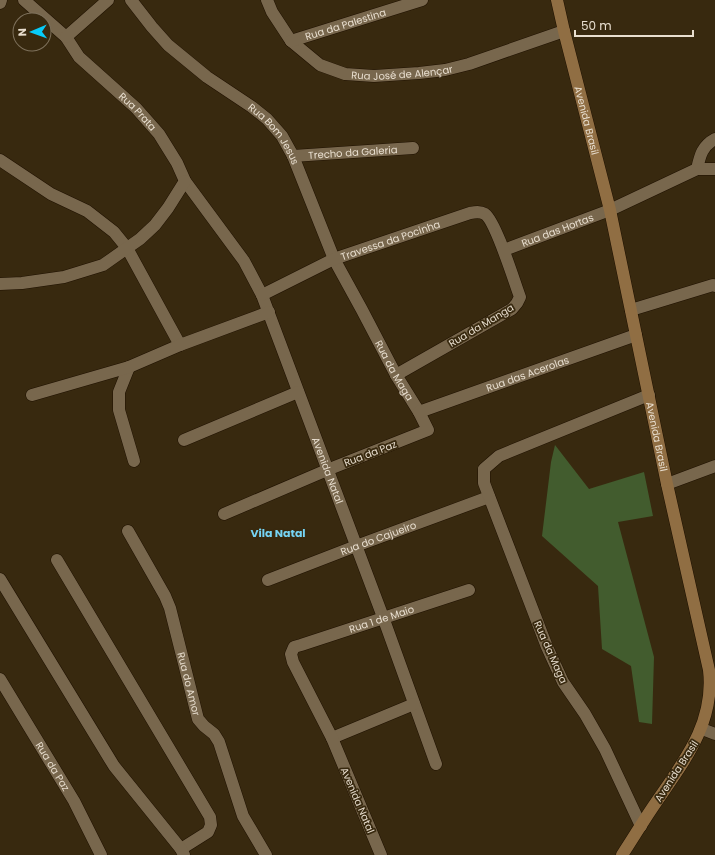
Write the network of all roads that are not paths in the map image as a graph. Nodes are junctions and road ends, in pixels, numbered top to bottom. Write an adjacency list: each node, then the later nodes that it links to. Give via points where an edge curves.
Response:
1 (24, 0): 8 (street, Rua Prata)
2 (108, 0): 8 (street)
3 (131, 0): 12 (street, Rua Bom Jesus, via 168,45 207,77 267,119 282,136)
4 (267, 0): 9 (street, Rua José de Alençar)
5 (422, 0): 9 (street, Rua da Palestina)
6 (557, 0): 7 (street, Avenida Brasil)
7 (564, 31): 9 (street, Rua José de Alençar, via 469,64 438,71 374,76 345,74 320,66); 17 (street, Avenida Brasil)
8 (66, 37): 16 (street, Rua Prata, via 79,57 136,108 160,134)
9 (292, 41)
10 (715, 139): 14 (street, via 708,142 700,154)
11 (414, 148): 12 (street, Trecho da Galeria)
12 (293, 156): 21 (street, Rua Bom Jesus)
13 (0, 160): 19 (street, via 51,194 87,211 114,232)
14 (696, 169): 15 (street); 17 (street, Rua das Hortas)
15 (715, 169)
16 (185, 181): 18 (street, Rua Prata); 19 (street, via 155,225)
17 (610, 210): 20 (street, Rua das Hortas); 26 (street, Avenida Brasil)
18 (230, 242): 24 (street, Avenida Natal, via 244,261)
19 (127, 248): 22 (street, via 103,265 64,276); 29 (street)
20 (504, 250): 21 (street, Travessa da Pocinha, via 491,221 485,214 478,212); 31 (street, Rua da Manga, via 520,297 512,309)
21 (334, 259): 24 (street, Travessa da Pocinha); 25 (street, Rua Bom Jesus)
22 (0, 284)
23 (715, 286): 26 (street)
24 (262, 295): 27 (street, Avenida Natal)
25 (362, 310): 31 (street, Rua da Maga)
26 (631, 310): 28 (street, Avenida Brasil)
27 (269, 312): 29 (street); 32 (street, Avenida Natal)
28 (636, 336): 34 (street, Avenida Brasil); 35 (street, Rua das Acerolas)
29 (180, 345): 30 (street)
30 (129, 367): 33 (street); 38 (street, via 118,392 119,410)
31 (396, 375): 35 (street, Rua da Maga)
32 (298, 392): 37 (street); 40 (street, Avenida Natal)
33 (32, 395)
34 (649, 395): 41 (street, Avenida Brasil); 42 (street, Rua da Maga, via 499,456 484,469 484,483)
35 (419, 412): 36 (street, Rua da Maga)
36 (428, 430): 40 (street, Rua da Paz)
37 (184, 440)
38 (134, 461)
39 (715, 466): 41 (street)
40 (327, 470): 43 (street, Rua da Paz); 45 (street, Avenida Natal)
41 (667, 484): 54 (street, Avenida Brasil, via 709,670 710,690)
42 (489, 497): 45 (street, Rua do Cajueiro); 58 (street, Rua da Maga, via 563,682 605,749)
43 (224, 514)
44 (128, 531): 61 (street, Rua do Amor, via 170,608 198,719 219,742 243,816)
45 (356, 546): 48 (street, Rua do Cajueiro); 50 (street, Avenida Natal)
46 (57, 560): 59 (street, via 210,817 211,825 208,832)
47 (0, 579): 59 (street, via 114,766)
48 (268, 580)
49 (469, 590): 50 (street, Rua 1 de Maio)
50 (382, 618): 51 (street, Rua 1 de Maio); 53 (street, Avenida Natal)
51 (294, 647): 56 (street, Avenida Natal, via 291,654 293,662)
52 (0, 679): 60 (street, Rua da Paz, via 74,801)
53 (414, 704): 56 (street); 57 (street, Avenida Natal)
54 (702, 729): 55 (street); 58 (street, Avenida Brasil)
55 (715, 734)
56 (332, 738): 62 (street, Avenida Natal)
57 (436, 764)
58 (641, 826): 63 (street, Avenida Brasil)
59 (182, 852)
60 (101, 855)
61 (266, 855)
62 (381, 855)
63 (622, 855)

